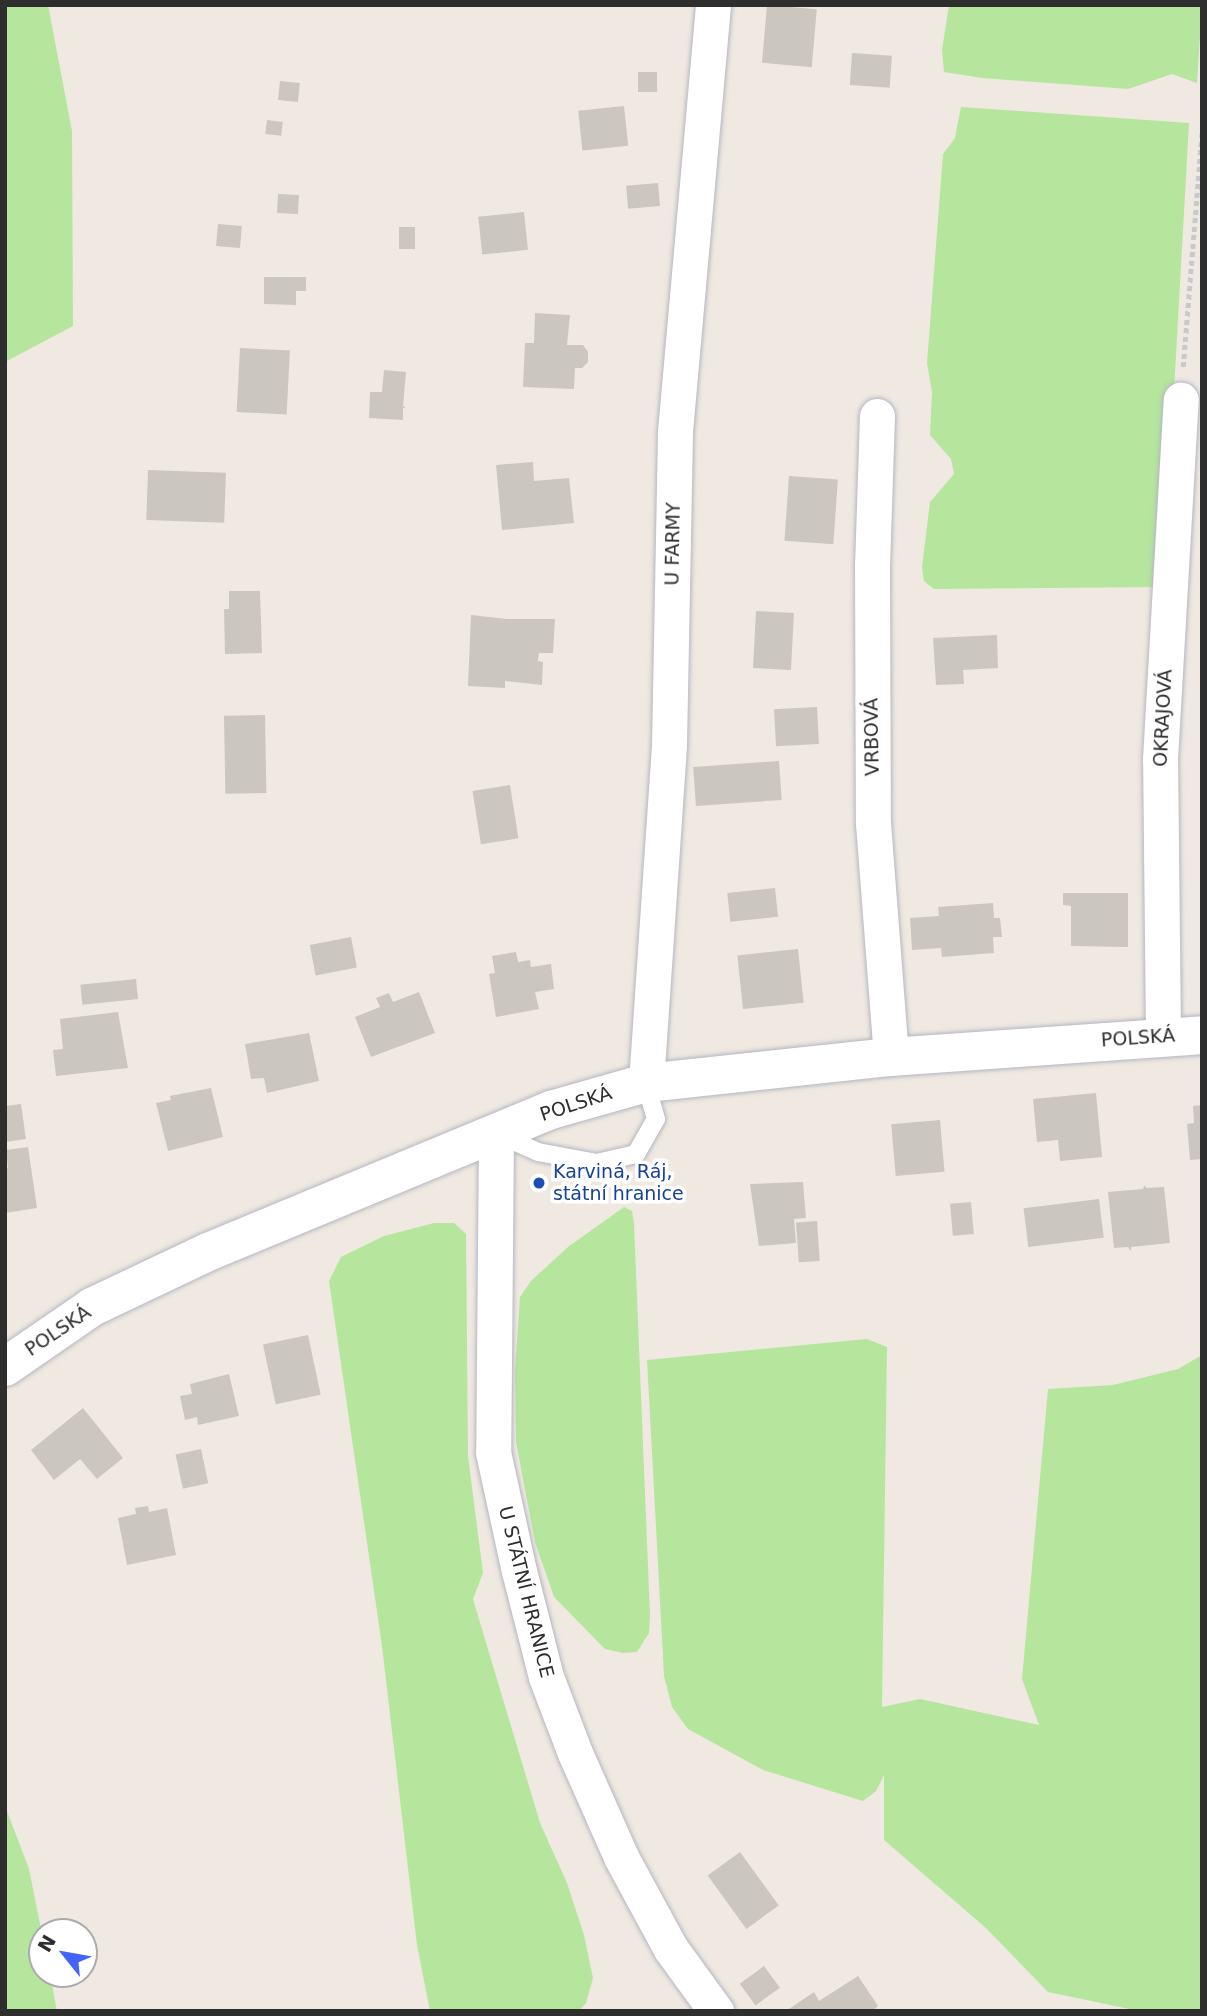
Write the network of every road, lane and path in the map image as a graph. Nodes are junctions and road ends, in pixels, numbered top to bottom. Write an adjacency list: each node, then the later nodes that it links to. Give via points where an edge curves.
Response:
1 (713, 5): 8 (street, U FARMY, via 675,431 669,745)
2 (1202, 130): 3 (path)
3 (1181, 400): 6 (street, OKRAJOVÁ, via 1160,759)
4 (877, 416): 7 (street, VRBOVÁ, via 872,565 873,823)
5 (1202, 1035): 6 (street, POLSKÁ)
6 (1163, 1036): 7 (street, POLSKÁ)
7 (891, 1057): 8 (street, POLSKÁ)
8 (646, 1083): 9 (street, POLSKÁ, via 551,1110); 9 (lane, via 656,1119 636,1154 597,1163 538,1152)
9 (496, 1133): 10 (street, POLSKÁ, via 208,1252 92,1307); 11 (street, U STÁTNÍ HRANICE, via 493,1452 522,1584 546,1677 621,1857 671,1949)
10 (5, 1367)
11 (716, 2011)

